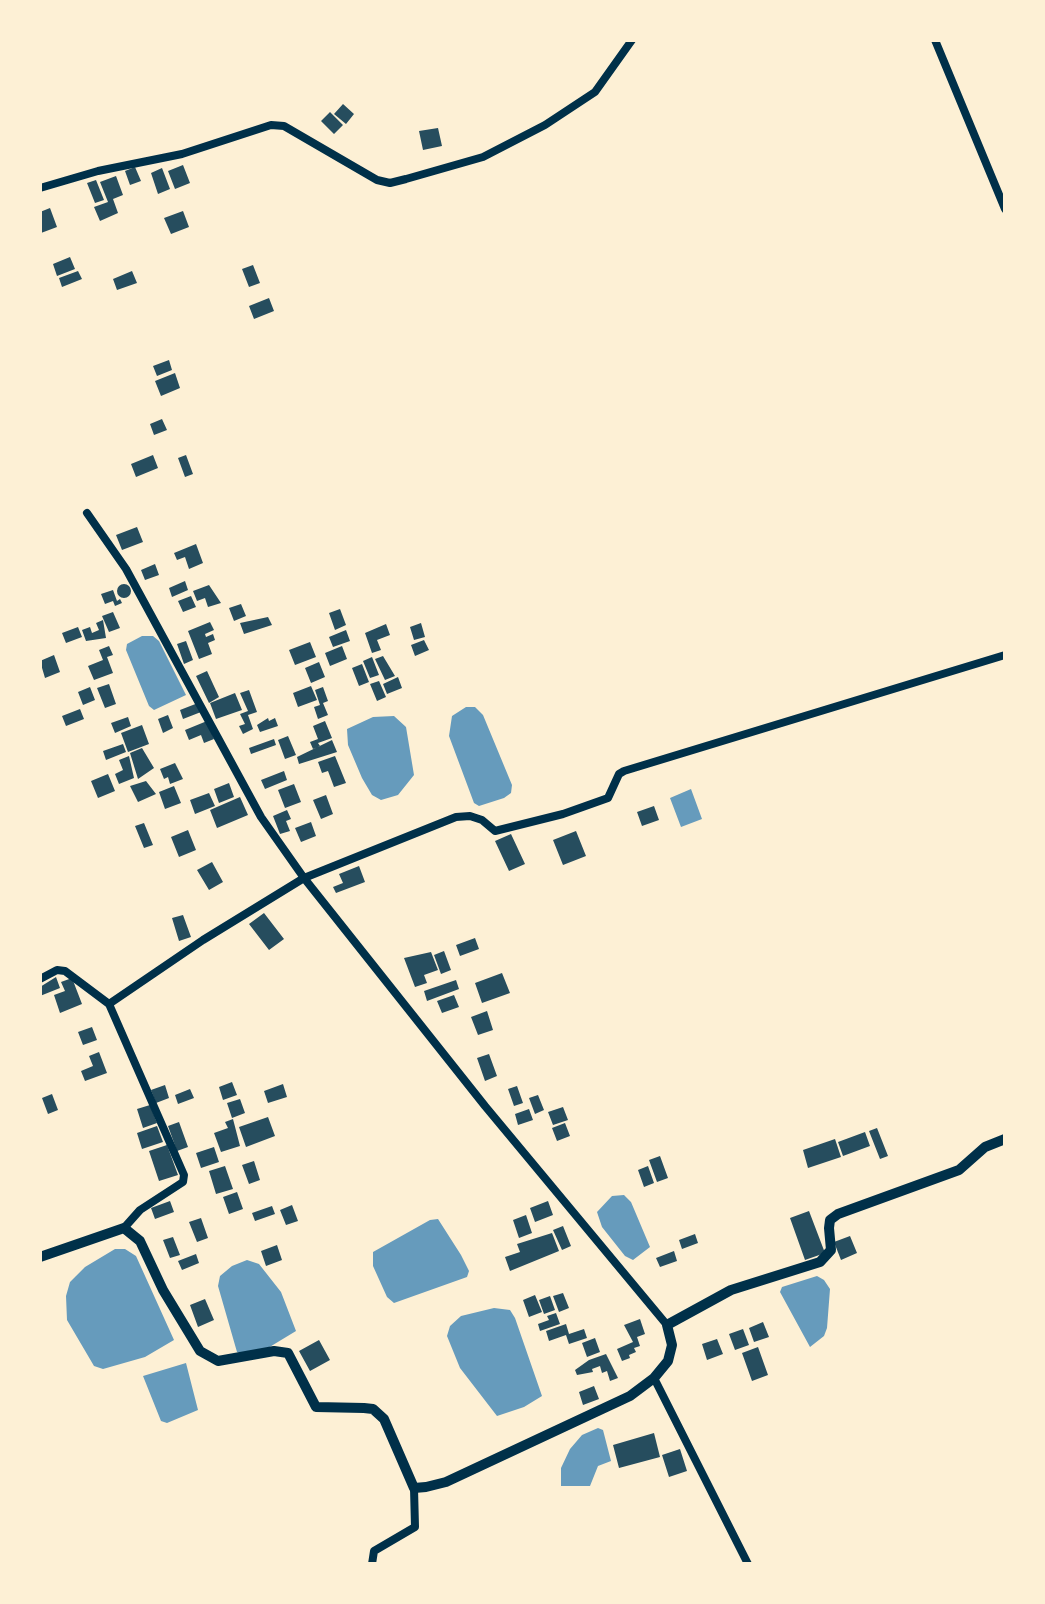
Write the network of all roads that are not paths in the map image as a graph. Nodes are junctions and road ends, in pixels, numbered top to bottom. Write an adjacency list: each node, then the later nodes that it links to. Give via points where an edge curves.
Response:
1 (632, 40): 3 (street, via 595,92 545,125 483,158 406,179 377,180 272,125)
2 (935, 40): 4 (street)
3 (40, 188)
4 (1005, 209)
5 (87, 513): 7 (street, via 126,569 260,817)
6 (1005, 655): 7 (street, via 624,771 608,798 591,805 495,831 463,815)
7 (304, 878): 9 (street); 13 (street)
8 (40, 978): 9 (street, via 66,971)
9 (108, 1004): 11 (street, via 184,1175)
10 (1005, 1139): 13 (street, via 984,1147 959,1170 838,1214 828,1228 831,1250 820,1262 731,1290)
11 (124, 1228): 12 (street); 15 (street, via 140,1242 200,1351 218,1361 288,1353 316,1407 364,1408 384,1419)
12 (40, 1257)
13 (668, 1325): 14 (street, via 672,1345)
14 (654, 1378): 15 (street, via 630,1396 446,1482); 17 (street)
15 (414, 1488): 16 (street, via 416,1528 374,1551)
16 (372, 1564)
17 (748, 1564)

